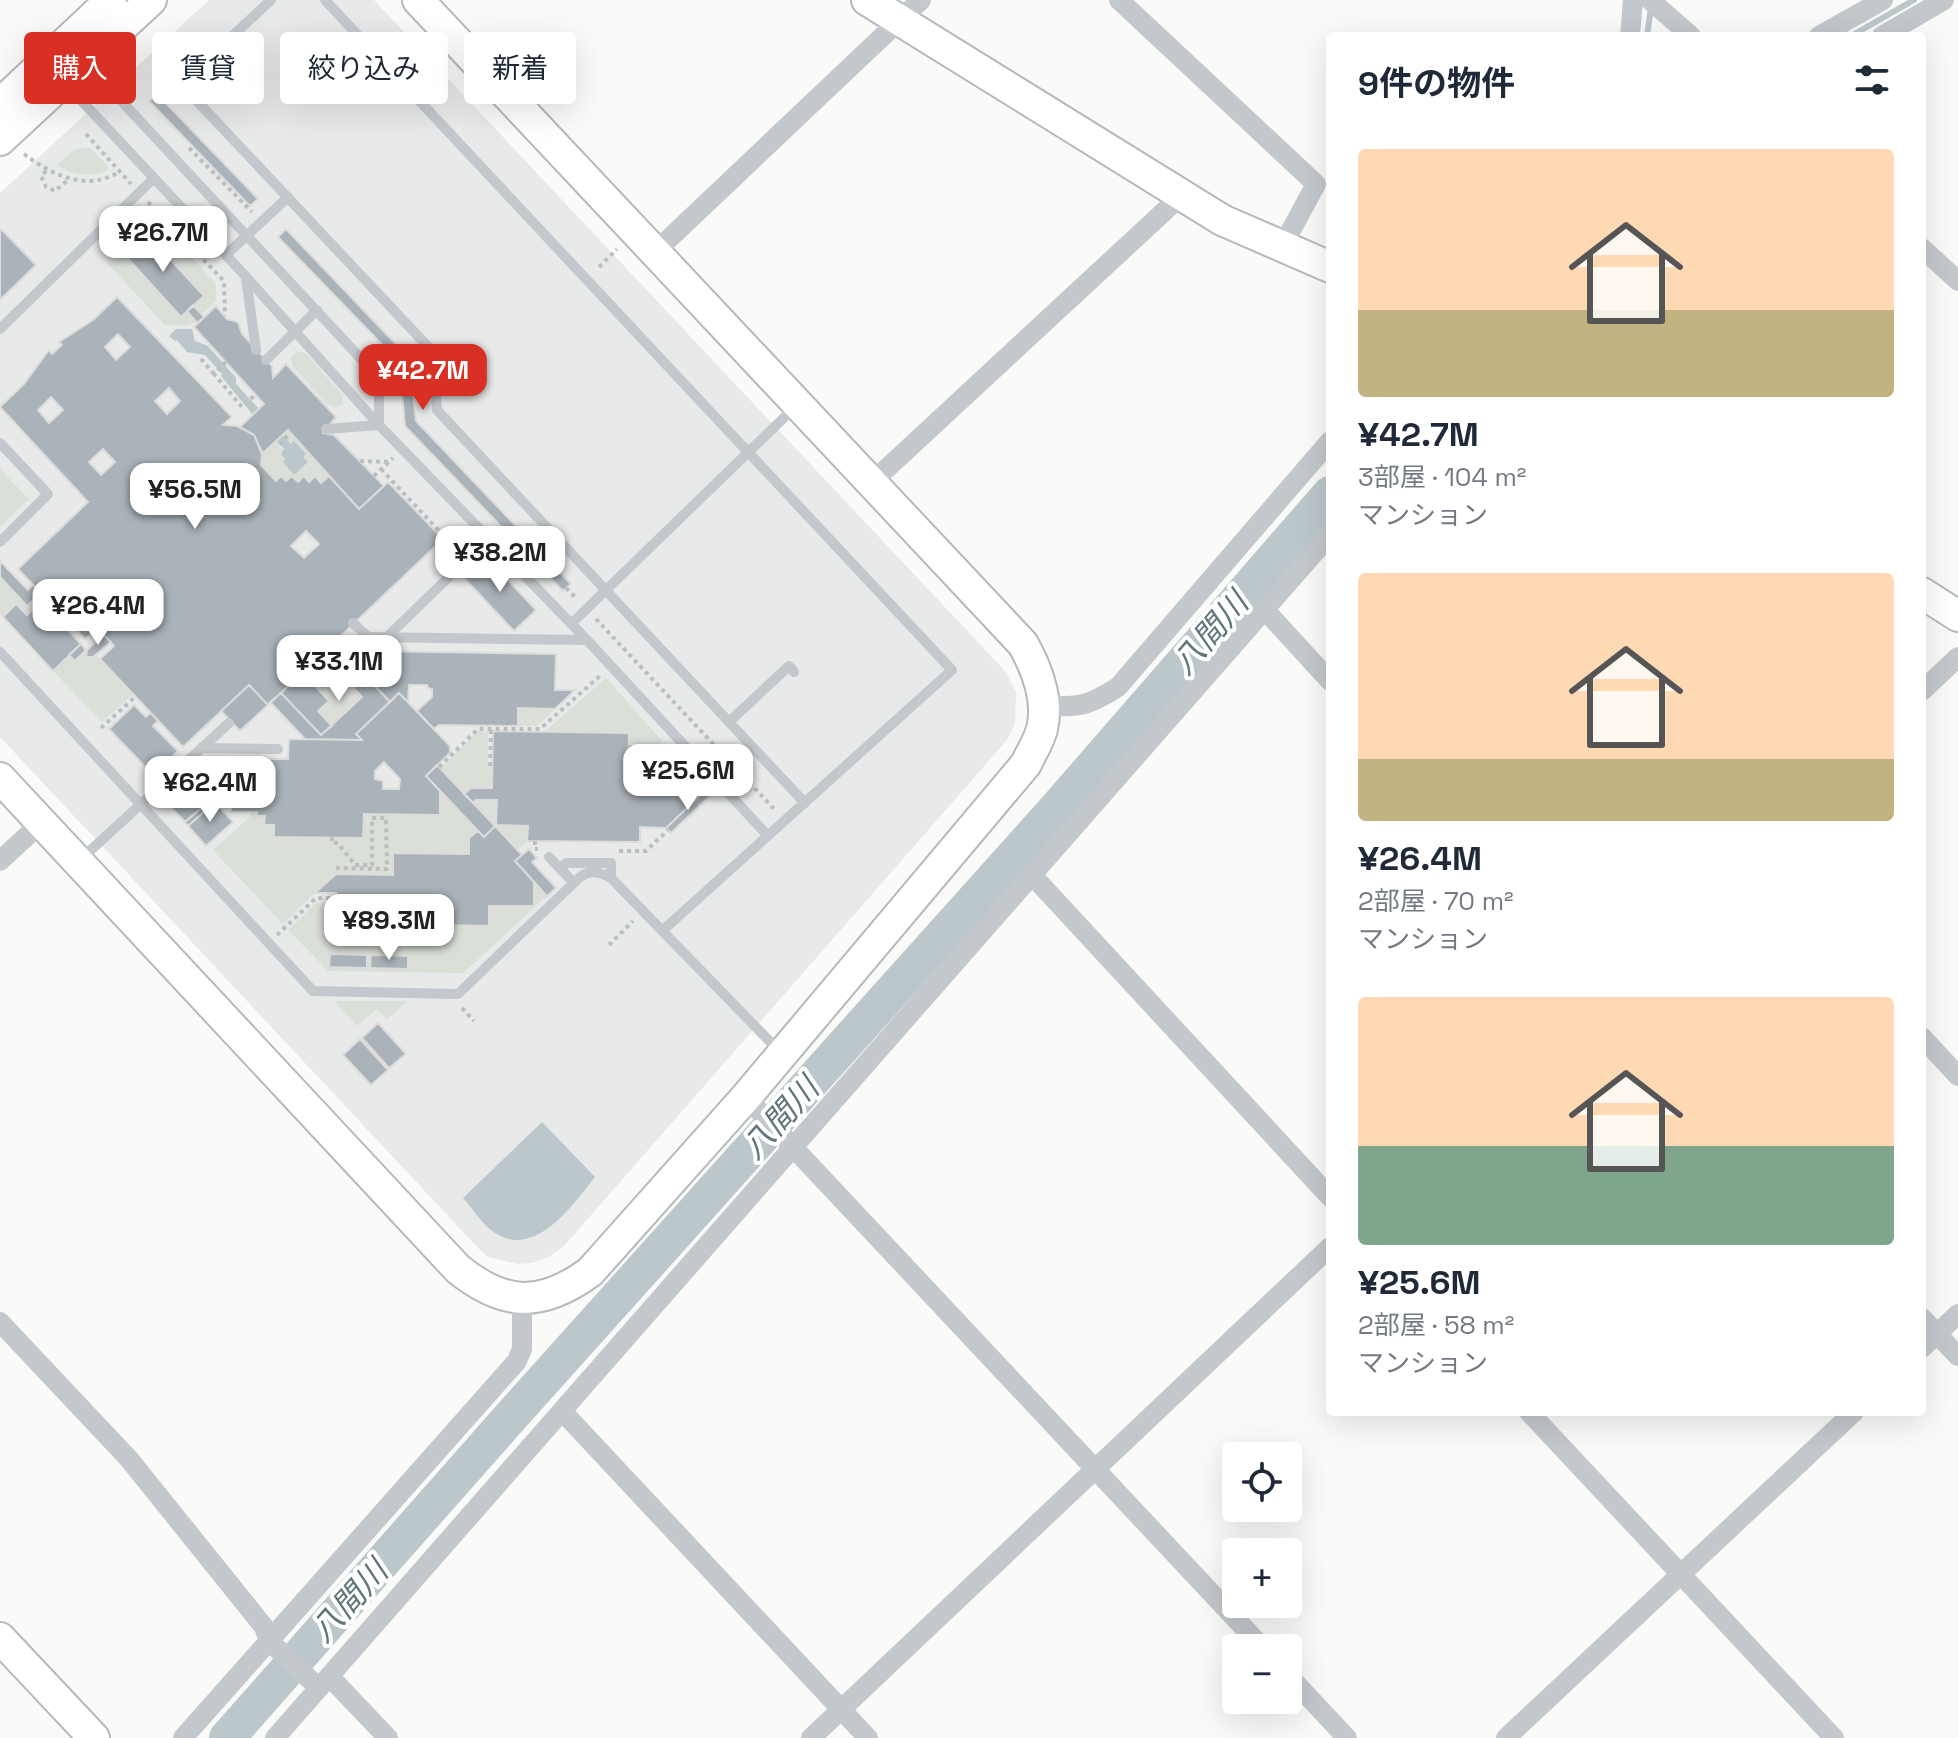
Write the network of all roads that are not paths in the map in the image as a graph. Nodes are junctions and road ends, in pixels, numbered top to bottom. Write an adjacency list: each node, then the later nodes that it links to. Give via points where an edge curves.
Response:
1 (111, 0): 13 (street)
2 (151, 0): 14 (street)
3 (271, 0): 27 (lane, via 181,84)
4 (325, 0): 46 (lane)
5 (418, 0): 30 (street)
6 (867, 0): 12 (street)
7 (1119, 0): 29 (street, via 1316,184)
8 (1633, 0): 15 (street)
9 (1650, 0): 16 (street)
10 (1883, 0): 17 (street)
11 (1944, 0): 18 (street)
12 (911, 10): 26 (street); 30 (street)
13 (87, 32)
14 (106, 32)
15 (1630, 32)
16 (1686, 32)
17 (1826, 32)
18 (1889, 32)
19 (24, 88): 20 (street)
20 (0, 104)
21 (38, 104): 24 (street)
22 (97, 104): 25 (lane)
23 (110, 104): 28 (lane)
24 (12, 147)
25 (153, 179): 32 (lane); 37 (lane)
26 (1183, 194): 29 (street, via 1222,220); 47 (street)
27 (288, 197): 28 (lane); 51 (lane, via 433,352 437,410)
28 (247, 236): 32 (lane); 36 (lane)
29 (1282, 247): 33 (street)
30 (656, 251): 41 (street)
31 (1926, 252): 35 (street)
32 (226, 255): 34 (lane)
33 (1326, 265)
34 (246, 278): 38 (lane); 39 (lane)
35 (1958, 281)
36 (317, 310): 38 (lane); 42 (lane, via 379,378)
37 (0, 329)
38 (295, 332): 40 (lane); 42 (lane)
39 (256, 350)
40 (266, 360)
41 (796, 405): 46 (lane); 47 (street)
42 (379, 425): 43 (lane); 48 (lane)
43 (326, 429)
44 (0, 443): 50 (lane, via 48,494)
45 (1326, 446): 64 (street, via 1118,687 1094,703)
46 (747, 453): 51 (lane); 73 (lane, via 952,670)
47 (870, 484): 64 (street, via 1023,644 1038,670)
48 (489, 538): 56 (lane); 57 (lane)
49 (1326, 540): 53 (street)
50 (0, 542)
51 (605, 590): 56 (lane); 65 (lane)
52 (1926, 596): 54 (street)
53 (1265, 610): 62 (street); 80 (street)
54 (1958, 616)
55 (353, 623): 57 (lane, via 368,637)
56 (571, 624): 58 (lane)
57 (386, 638): 58 (lane)
58 (587, 640): 70 (lane)
59 (0, 652): 72 (lane)
60 (1958, 657): 63 (street)
61 (794, 672): 65 (lane, via 789,666)
62 (1326, 677)
63 (1926, 687)
64 (1042, 706): 85 (street, via 1042,729 1026,764)
65 (729, 722): 73 (lane)
66 (229, 723): 67 (lane)
67 (201, 748): 68 (lane); 72 (lane)
68 (278, 749)
69 (631, 750): 70 (lane)
70 (687, 750): 75 (lane)
71 (0, 778): 74 (street)
72 (141, 803): 78 (lane); 82 (lane, via 313,991 458,994)
73 (805, 803): 75 (lane)
74 (42, 822): 77 (street); 78 (street)
75 (768, 836): 83 (lane)
76 (549, 857): 79 (lane)
77 (0, 861)
78 (78, 862): 91 (street, via 458,1269 495,1294)
79 (561, 869): 81 (lane, via 566,863 611,863); 82 (lane)
80 (1031, 874): 88 (street); 89 (street)
81 (611, 878): 82 (lane, via 587,872); 83 (lane)
82 (574, 883)
83 (662, 931): 85 (lane)
84 (1926, 1041): 86 (street)
85 (781, 1053): 87 (street)
86 (1958, 1076)
87 (751, 1102): 88 (street); 91 (street, via 590,1272 570,1287)
88 (791, 1145): 96 (street); 99 (street)
89 (1326, 1193)
90 (1326, 1251): 99 (street)
91 (522, 1299): 103 (street, via 522,1349 517,1361)
92 (1958, 1314): 94 (street)
93 (0, 1322): 103 (street, via 129,1459 264,1627)
94 (1929, 1341): 95 (street)
95 (1958, 1356)
96 (562, 1411): 104 (street); 106 (street)
97 (1533, 1416): 100 (street)
98 (1850, 1416): 100 (street)
99 (1096, 1470): 101 (street); 106 (street)
100 (1680, 1575): 114 (street); 115 (street)
101 (1250, 1634)
102 (0, 1638): 107 (street)
103 (269, 1641): 104 (street); 108 (street)
104 (324, 1681): 109 (street); 110 (street)
105 (1302, 1690): 113 (street)
106 (842, 1710): 111 (street); 112 (street)
107 (94, 1738)
108 (183, 1738)
109 (275, 1738)
110 (388, 1738)
111 (811, 1738)
112 (868, 1738)
113 (1347, 1738)
114 (1506, 1738)
115 (1834, 1738)

